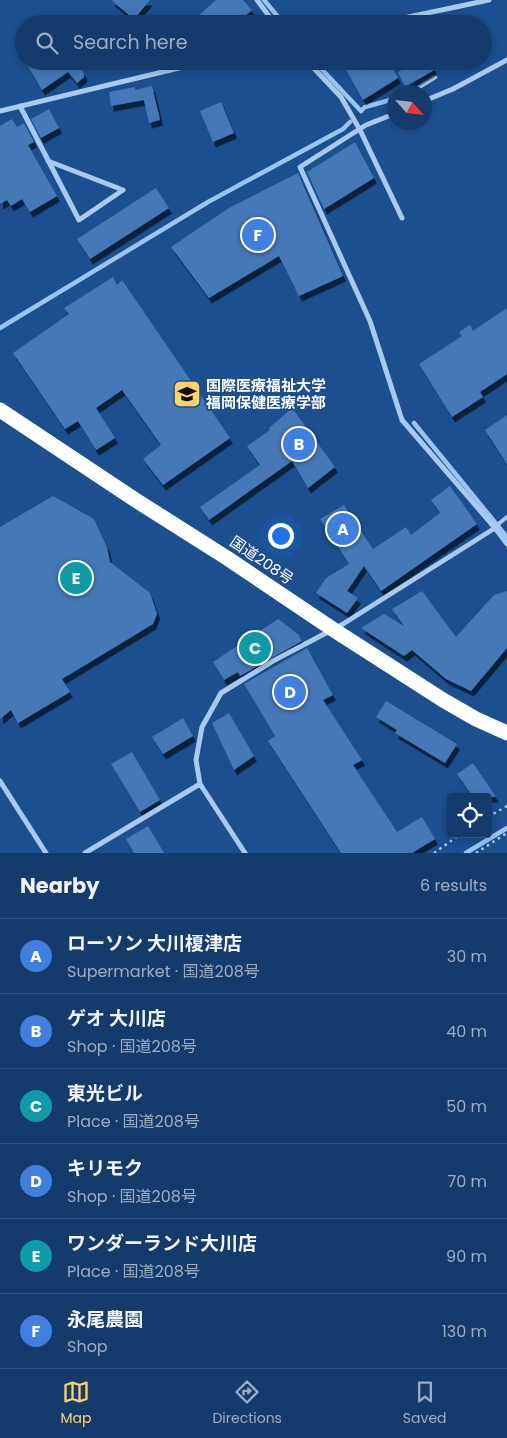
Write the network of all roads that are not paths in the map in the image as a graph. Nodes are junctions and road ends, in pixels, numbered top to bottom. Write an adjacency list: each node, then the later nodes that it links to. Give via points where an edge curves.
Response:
1 (257, 0): 3 (street)
2 (487, 0): 4 (street)
3 (268, 15)
4 (417, 15)
5 (507, 60): 6 (street)
6 (492, 68)
7 (170, 70): 11 (street)
8 (316, 70): 14 (street, via 341,97)
9 (488, 70): 10 (street)
10 (432, 98)
11 (20, 106): 12 (street); 15 (street)
12 (0, 111)
13 (387, 117): 14 (street)
14 (360, 130): 16 (street); 19 (street, via 300,167 370,321 402,420)
15 (48, 161): 15 (street, via 79,220 123,190 114,187)
16 (402, 218)
17 (0, 410): 21 (highway, 国道208号)
18 (507, 517): 19 (lane)
19 (496, 527): 20 (street); 21 (street)
20 (507, 544)
21 (334, 630): 22 (highway, 国道208号, via 442,700); 24 (street, via 221,692 202,727 196,760)
22 (507, 733)
23 (0, 781): 25 (street)
24 (200, 784): 26 (street); 27 (street)
25 (46, 853)
26 (85, 853)
27 (245, 853)

